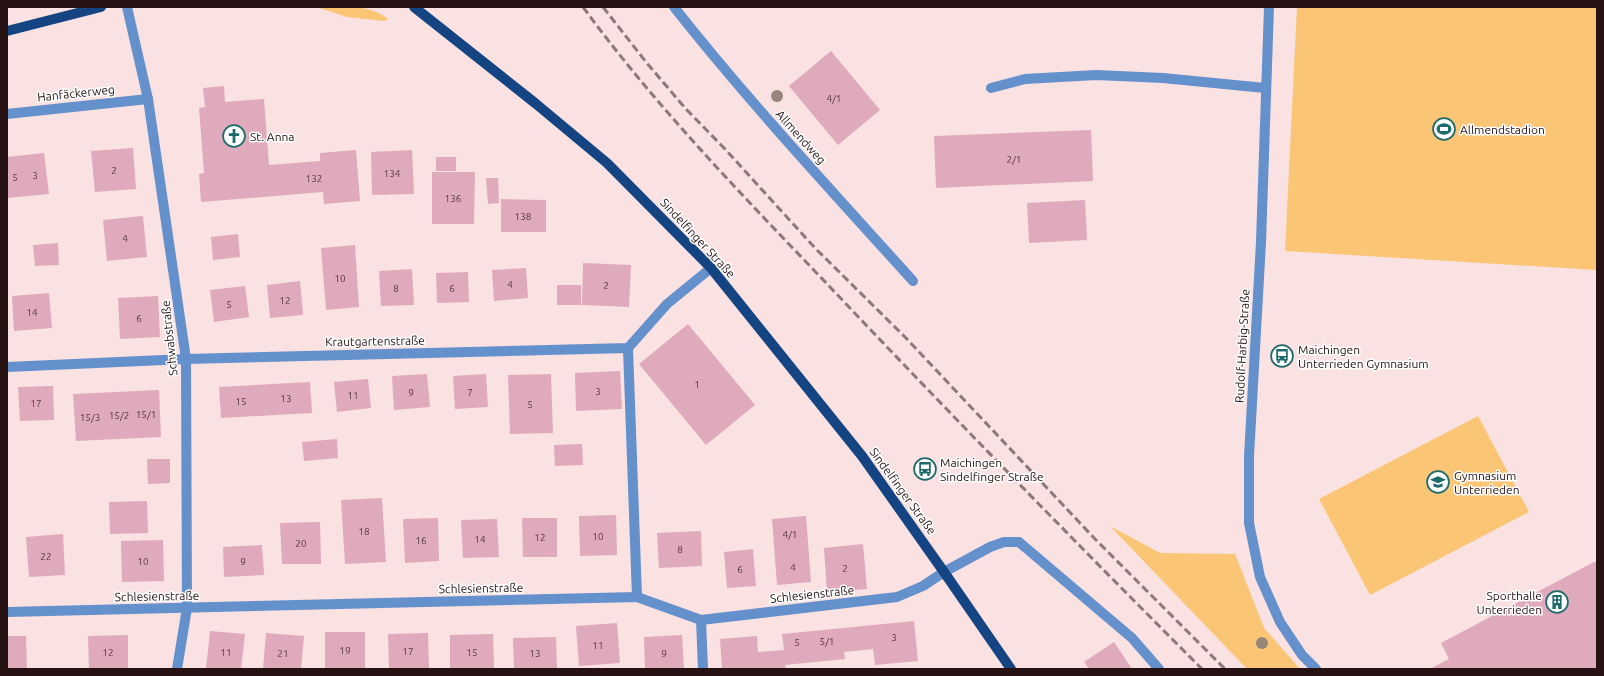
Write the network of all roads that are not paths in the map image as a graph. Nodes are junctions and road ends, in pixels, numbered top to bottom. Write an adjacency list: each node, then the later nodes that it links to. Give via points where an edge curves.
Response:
1 (101, 7): 6 (main road)
2 (127, 7): 9 (street, Schwabstraße)
3 (414, 7): 11 (main road, Sindelfinger Straße, via 607,162)
4 (674, 7): 12 (street, Allmendweg, via 786,140)
5 (1269, 7): 8 (street, Rudolf-Harbig-Straße)
6 (7, 30)
7 (992, 88): 8 (street, via 1025,79 1096,75 1163,78)
8 (1265, 88): 25 (street, Rudolf-Harbig-Straße, via 1261,242 1249,456 1249,523 1260,577 1280,622 1302,655)
9 (148, 99): 10 (street, Hanfäckerweg); 14 (street, Schwabstraße)
10 (7, 114)
11 (711, 268): 13 (street, via 667,304); 16 (main road, Sindelfinger Straße, via 862,456)
12 (913, 281)
13 (628, 348): 14 (street, Krautgartenstraße); 17 (street)
14 (186, 359): 15 (street, Krautgartenstraße); 18 (street, Schwabstraße)
15 (7, 367)
16 (944, 572): 20 (street, Schlesienstraße, via 923,586 897,597); 23 (main road, Sindelfinger Straße); 24 (street, via 997,544 1019,542 1132,638)
17 (638, 597): 18 (street, Schlesienstraße); 20 (street, Schlesienstraße)
18 (187, 608): 19 (street, Schlesienstraße); 21 (street, Schwabstraße)
19 (7, 612)
20 (701, 620): 22 (street)
21 (177, 669)
22 (703, 669)
23 (1011, 669)
24 (1159, 669)
25 (1316, 669)

